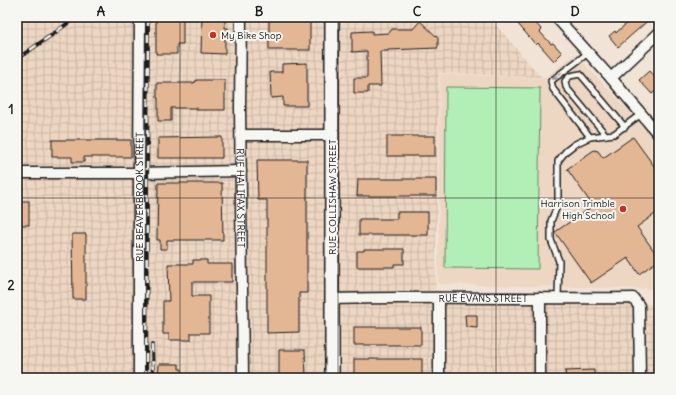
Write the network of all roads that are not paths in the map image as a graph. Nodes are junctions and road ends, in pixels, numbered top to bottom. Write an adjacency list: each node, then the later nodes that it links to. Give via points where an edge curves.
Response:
1 (140, 17): 17 (street, RUE BEAVERBROOK STREET)
2 (241, 17): 10 (street, RUE HALIFAX STREET)
3 (332, 17): 11 (street, RUE COLLISHAW STREET)
4 (556, 17): 6 (street)
5 (659, 33): 7 (street)
6 (588, 53): 7 (street); 14 (lane, one-way to 14, via 551,81 553,90)
7 (611, 78): 8 (street)
8 (641, 114): 9 (lane); 13 (street)
9 (625, 127): 12 (lane, via 614,134); 12 (lane, via 580,74 570,76 565,81 566,86)
10 (241, 135): 11 (street); 15 (street, RUE HALIFAX STREET)
11 (332, 135): 18 (street, RUE COLLISHAW STREET)
12 (606, 135): 14 (lane)
13 (659, 135)
14 (590, 137): 21 (lane, via 575,144 558,161 558,204 552,221 551,240 558,261)
15 (241, 171): 17 (street); 23 (street, RUE HALIFAX STREET)
16 (17, 173): 17 (street)
17 (138, 173): 22 (street, RUE BEAVERBROOK STREET)
18 (332, 298): 19 (street, RUE EVANS STREET); 24 (street, RUE COLLISHAW STREET)
19 (439, 298): 20 (street, RUE EVANS STREET); 25 (street)
20 (540, 298): 21 (street, RUE EVANS STREET); 26 (street)
21 (558, 299): 27 (street, RUE EVANS STREET, via 633,298 639,306)
22 (139, 378)
23 (243, 378)
24 (332, 378)
25 (439, 378)
26 (540, 378)
27 (640, 378)

